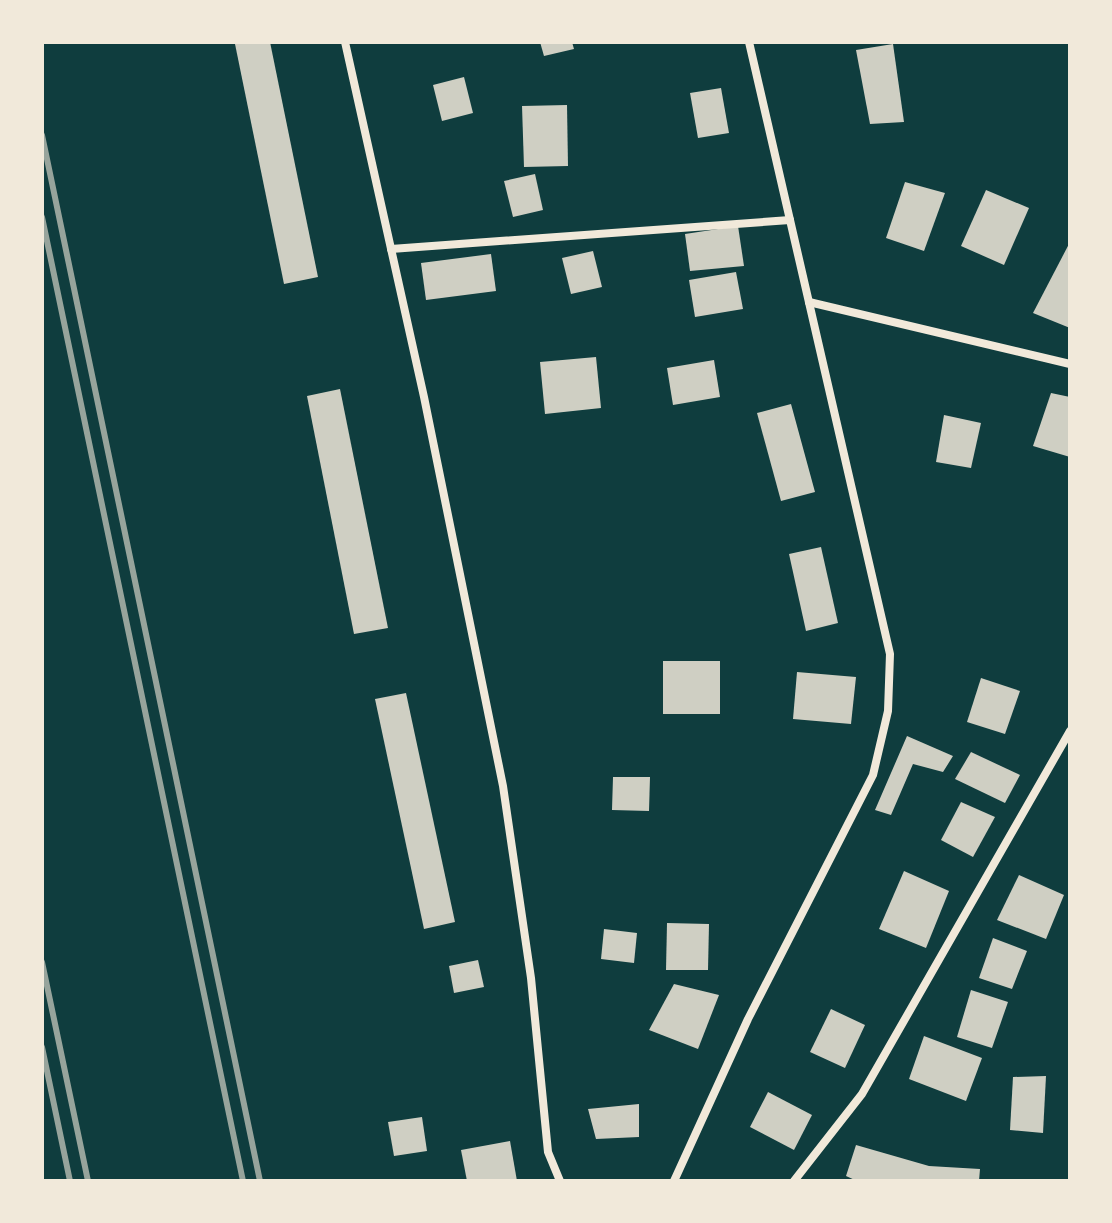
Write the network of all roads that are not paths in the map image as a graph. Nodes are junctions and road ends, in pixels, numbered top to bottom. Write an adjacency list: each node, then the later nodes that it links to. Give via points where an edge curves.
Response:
1 (345, 42): 4 (street)
2 (749, 42): 3 (street)
3 (790, 220): 4 (street); 5 (street)
4 (391, 249): 8 (street, via 503,786 531,978 548,1152)
5 (809, 302): 6 (street); 9 (street, via 890,654 888,711 873,775 748,1019)
6 (1070, 364)
7 (1070, 731): 10 (street, via 862,1094)
8 (560, 1181)
9 (674, 1181)
10 (794, 1181)

